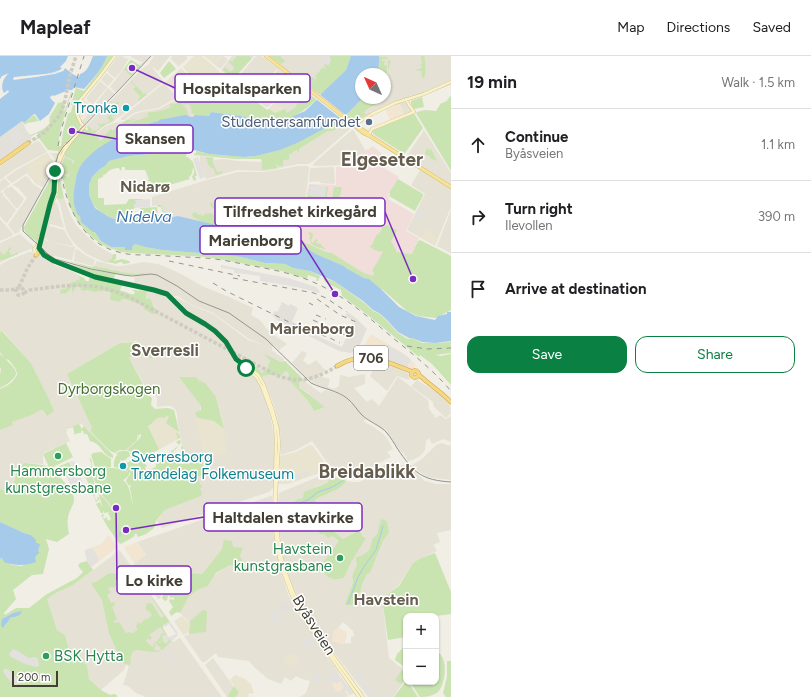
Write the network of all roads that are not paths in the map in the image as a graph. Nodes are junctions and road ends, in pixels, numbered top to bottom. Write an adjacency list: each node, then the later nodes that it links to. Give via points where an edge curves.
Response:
1 (114, 56): 6 (main road, via 77,104 76,110)
2 (264, 56): 5 (main road)
3 (451, 82): 4 (main road, via 420,96)
4 (406, 99): 5 (main road); 7 (main road, via 414,112 372,129)
5 (353, 124): 7 (main road)
6 (84, 127): 11 (main road, via 62,154 56,180 56,194); 11 (main road, via 64,147 59,156)
7 (370, 136): 10 (main road)
8 (28, 143): 9 (highway)
9 (0, 163)
10 (451, 187)
11 (49, 209): 12 (main road, Byåsveien, via 37,251 54,261 100,279 167,294 186,313 215,331 226,342 236,359)
12 (245, 366): 15 (main road, Byåsveien, via 257,378 275,426 274,521 283,572 306,622); 16 (main road, Byåsveien, via 252,369 261,379 277,423 277,528 285,571 308,621)
13 (337, 366): 14 (highway, 706, via 345,361 366,357 389,362 412,373 413,377 417,376 426,381)
14 (451, 402)
15 (359, 697)
16 (362, 697)

